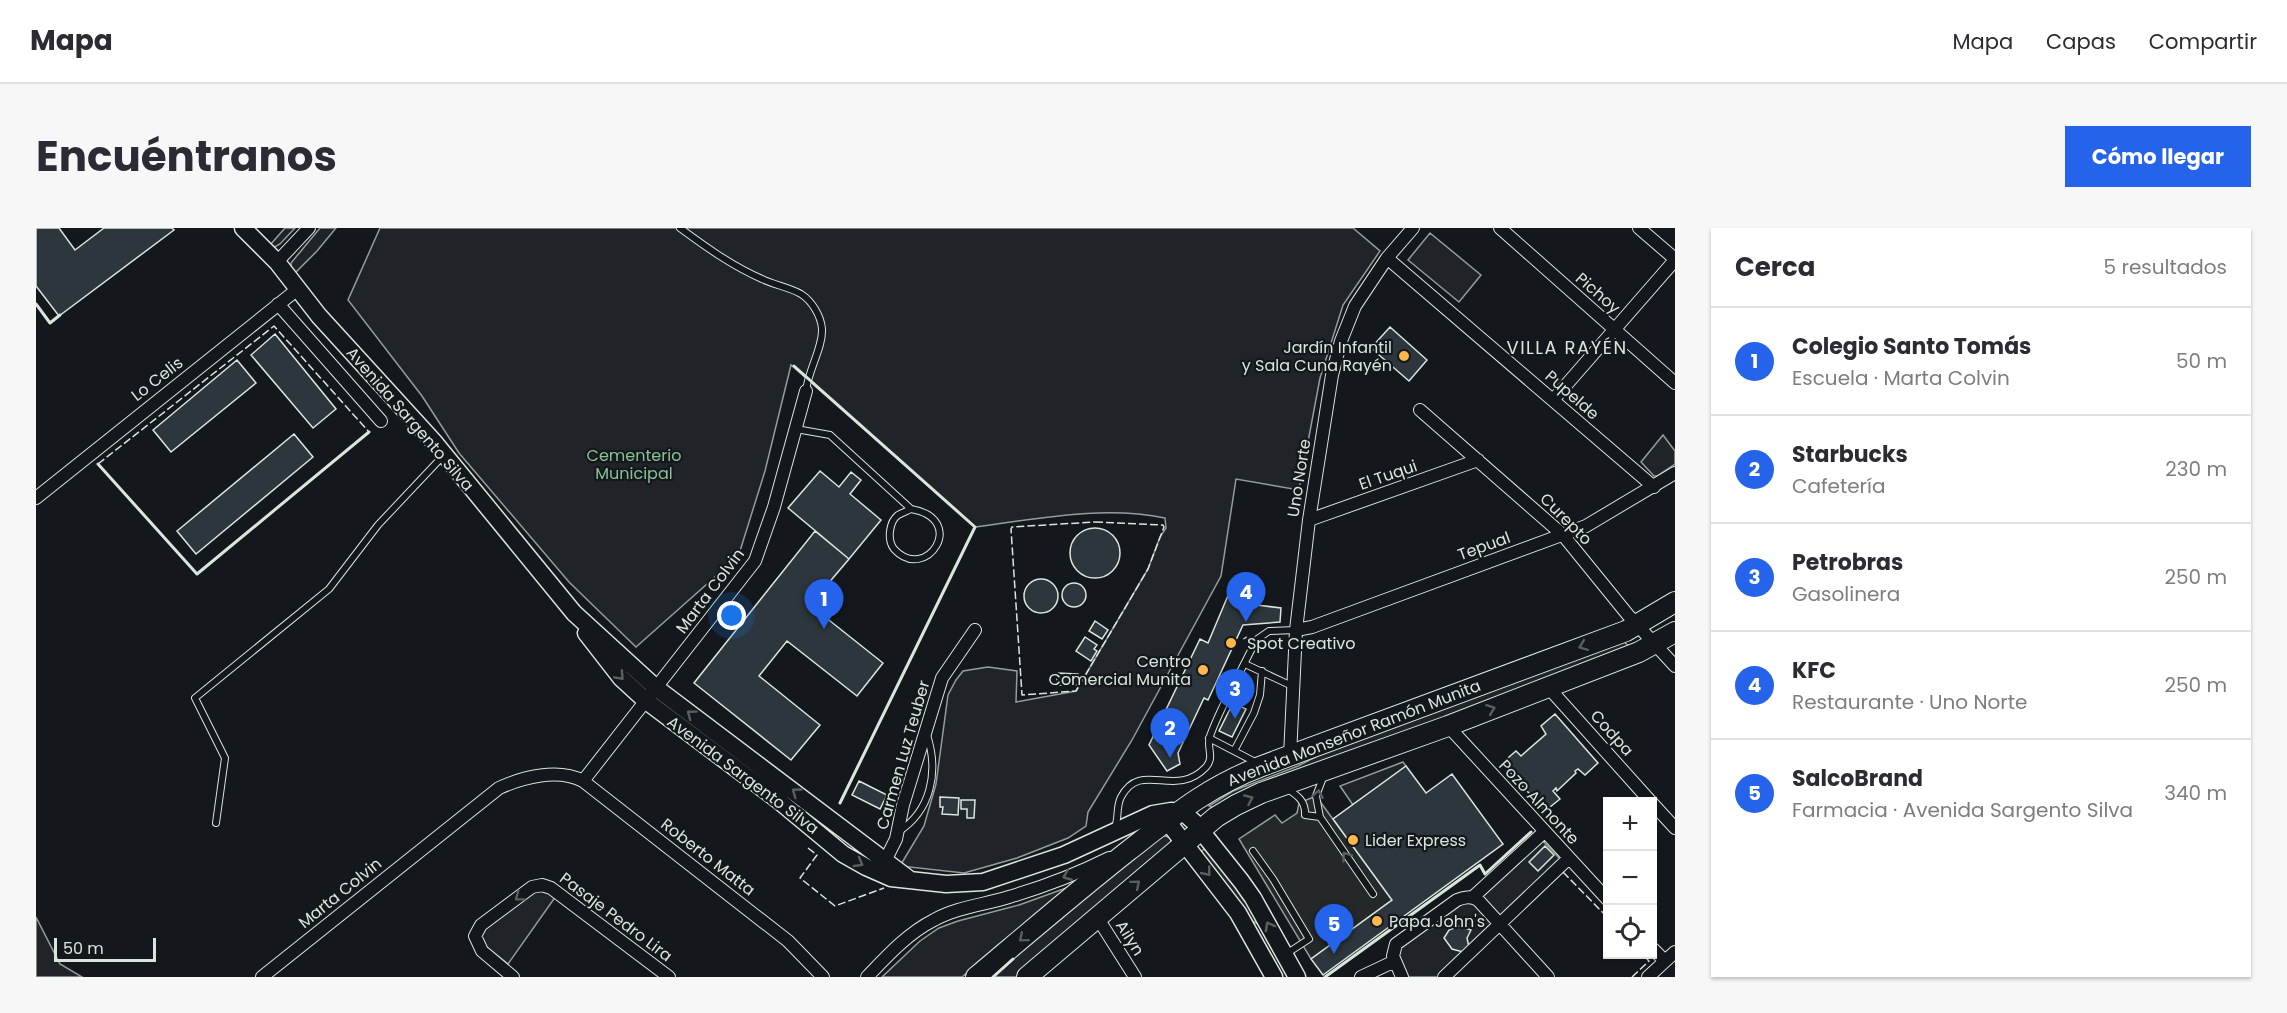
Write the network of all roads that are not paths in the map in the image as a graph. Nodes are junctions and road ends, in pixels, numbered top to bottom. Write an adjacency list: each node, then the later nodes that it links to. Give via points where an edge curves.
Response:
1 (243, 228): 9 (main road, Avenida Sargento Silva)
2 (309, 228): 9 (street)
3 (680, 228): 14 (lane, via 734,265 801,294 814,308 822,328)
4 (1413, 228): 7 (street, Uno Norte)
5 (1500, 228): 12 (street, Pichoy)
6 (1639, 228): 8 (street)
7 (1387, 258): 15 (street, Pupelde); 25 (street, Uno Norte, via 1355,306 1341,341 1332,375)
8 (1675, 260): 12 (street)
9 (277, 262): 10 (main road, Avenida Sargento Silva)
10 (299, 288): 11 (street, Lo Celis); 19 (main road, Avenida Sargento Silva, via 319,316)
11 (278, 304): 17 (street, Avenida Sargento Silva); 23 (street, Lo Celis)
12 (1615, 329): 13 (street, Pichoy); 15 (street)
13 (1675, 383)
14 (806, 391): 18 (street, Marta Colvin)
15 (1553, 400): 22 (street, Pupelde)
16 (1420, 410): 20 (street, Curepto)
17 (381, 422)
18 (796, 429): 24 (lane, via 830,435); 38 (street, Marta Colvin, via 755,561)
19 (444, 455): 28 (main road, Avenida Sargento Silva); 57 (lane, via 378,525 329,589 195,698 225,758)
20 (1478, 460): 25 (street, El Tuqui); 26 (street, Curepto)
21 (1675, 473): 22 (street, Tepual)
22 (1654, 487): 26 (street, Tepual)
23 (36, 498)
24 (911, 509): 24 (lane, via 897,516 889,530 892,546 903,557 918,560 933,552 940,538 938,523 926,512)
25 (1310, 520): 31 (street, Uno Norte)
26 (1563, 535): 29 (street, Curepto); 31 (street, Tepual)
27 (1675, 602): 29 (main road, Avenida Monseñor Ramón Munita)
28 (574, 613): 38 (main road, Avenida Sargento Silva); 40 (main road, Avenida Sargento Silva, one-way to 40, via 610,665)
29 (1638, 626): 33 (street, Curepto); 45 (main road, Avenida Monseñor Ramón Munita, one-way to 45)
30 (975, 630): 42 (street, Carmen Luz Teuber, via 942,678)
31 (1296, 630): 34 (lane, via 1264,632); 37 (street, Uno Norte)
32 (1675, 632): 33 (main road, Avenida Monseñor Ramón Munita)
33 (1655, 645): 35 (street, Curepto); 39 (main road, Avenida Monseñor Ramón Munita)
34 (1245, 664): 36 (lane); 43 (lane)
35 (1675, 666)
36 (1262, 671): 37 (lane); 44 (lane, via 1254,713)
37 (1293, 686): 45 (street, Uno Norte)
38 (656, 687): 40 (street, Marta Colvin); 67 (main road, Avenida Sargento Silva, one-way to 38)
39 (1548, 687): 41 (main road, Avenida Monseñor Ramón Munita, one-way to 39); 51 (street, Codpa)
40 (645, 700): 49 (street, Marta Colvin); 68 (main road, Avenida Sargento Silva, one-way to 68, via 843,854 885,876)
41 (1448, 726): 47 (main road, Avenida Monseñor Ramón Munita); 61 (street, Pozo Almonte)
42 (925, 731): 60 (street, Carmen Luz Teuber); 60 (lane, via 931,754 930,791 916,817)
43 (1209, 738): 44 (lane); 53 (lane, via 1210,758 1203,769 1177,782 1146,778 1136,781 1122,794)
44 (1234, 751): 46 (lane)
45 (1290, 756): 46 (main road, Avenida Monseñor Ramón Munita)
46 (1262, 766): 54 (main road, Avenida Monseñor Ramón Munita, via 1224,782)
47 (1326, 771): 50 (main road, Avenida Monseñor Ramón Munita); 55 (lane, one-way to 47, via 1317,796)
48 (565, 774): 49 (street, Roberto Matta); 80 (street, Marta Colvin, via 522,779 499,788)
49 (582, 781): 83 (street, Roberto Matta, via 788,941)
50 (1282, 786): 55 (lane, via 1300,798 1305,815); 59 (main road, Avenida Monseñor Ramón Munita, one-way to 50, via 1236,805)
51 (1647, 797)
52 (1657, 808): 58 (street, Codpa)
53 (1119, 814): 56 (lane, via 1126,820); 62 (lane)
54 (1172, 816): 56 (main road, Avenida Sargento Silva, via 1164,812); 59 (main road, via 1188,817); 63 (main road, Avenida Monseñor Ramón Munita); 64 (main road)
55 (1320, 817): 69 (lane, one-way to 55)
56 (1140, 820): 62 (main road, Avenida Sargento Silva)
57 (216, 823)
58 (1675, 828)
59 (1200, 830): 64 (main road, Avenida Monseñor Ramón Munita); 77 (main road, one-way to 59, via 1253,898)
60 (897, 832): 67 (street, Carmen Luz Teuber)
61 (1544, 832): 66 (street, Pozo Almonte); 71 (street)
62 (1111, 834): 68 (main road, Avenida Sargento Silva, via 1064,855 983,882 946,884)
63 (1139, 842): 84 (street, one-way to 84, via 1062,879 936,918 906,939); 85 (main road, Avenida Monseñor Ramón Munita, one-way to 85)
64 (1184, 844): 72 (main road, Avenida Monseñor Ramón Munita, one-way to 64); 74 (main road, one-way to 74, via 1233,907)
65 (1253, 851): 77 (lane, via 1309,939)
66 (1569, 858): 70 (street, Pozo Almonte); 73 (street)
67 (885, 861): 68 (main road, Avenida Sargento Silva)
68 (909, 879)
69 (1373, 894)
70 (1603, 895)
71 (1473, 897): 73 (street); 78 (street, via 1457,900 1396,944)
72 (1097, 917): 86 (main road, Avenida Monseñor Ramón Munita); 87 (street, Ailyn)
73 (1499, 924): 92 (street); 93 (street)
74 (1259, 950): 77 (main road); 88 (main road)
75 (1657, 952): 79 (street)
76 (1675, 952): 79 (street)
77 (1285, 955): 89 (main road)
78 (1395, 961): 90 (street); 91 (street)
79 (1665, 961): 94 (street)
80 (262, 977)
81 (513, 977): 82 (street, Pasaje Pedro Lira, one-way to 81, via 542,885 532,887 481,925 475,936 482,951)
82 (669, 977)
83 (823, 977)
84 (867, 977)
85 (976, 977)
86 (1028, 977)
87 (1135, 977)
88 (1274, 977)
89 (1297, 977)
90 (1361, 977)
91 (1402, 977)
92 (1444, 977)
93 (1548, 977)
94 (1648, 977)

